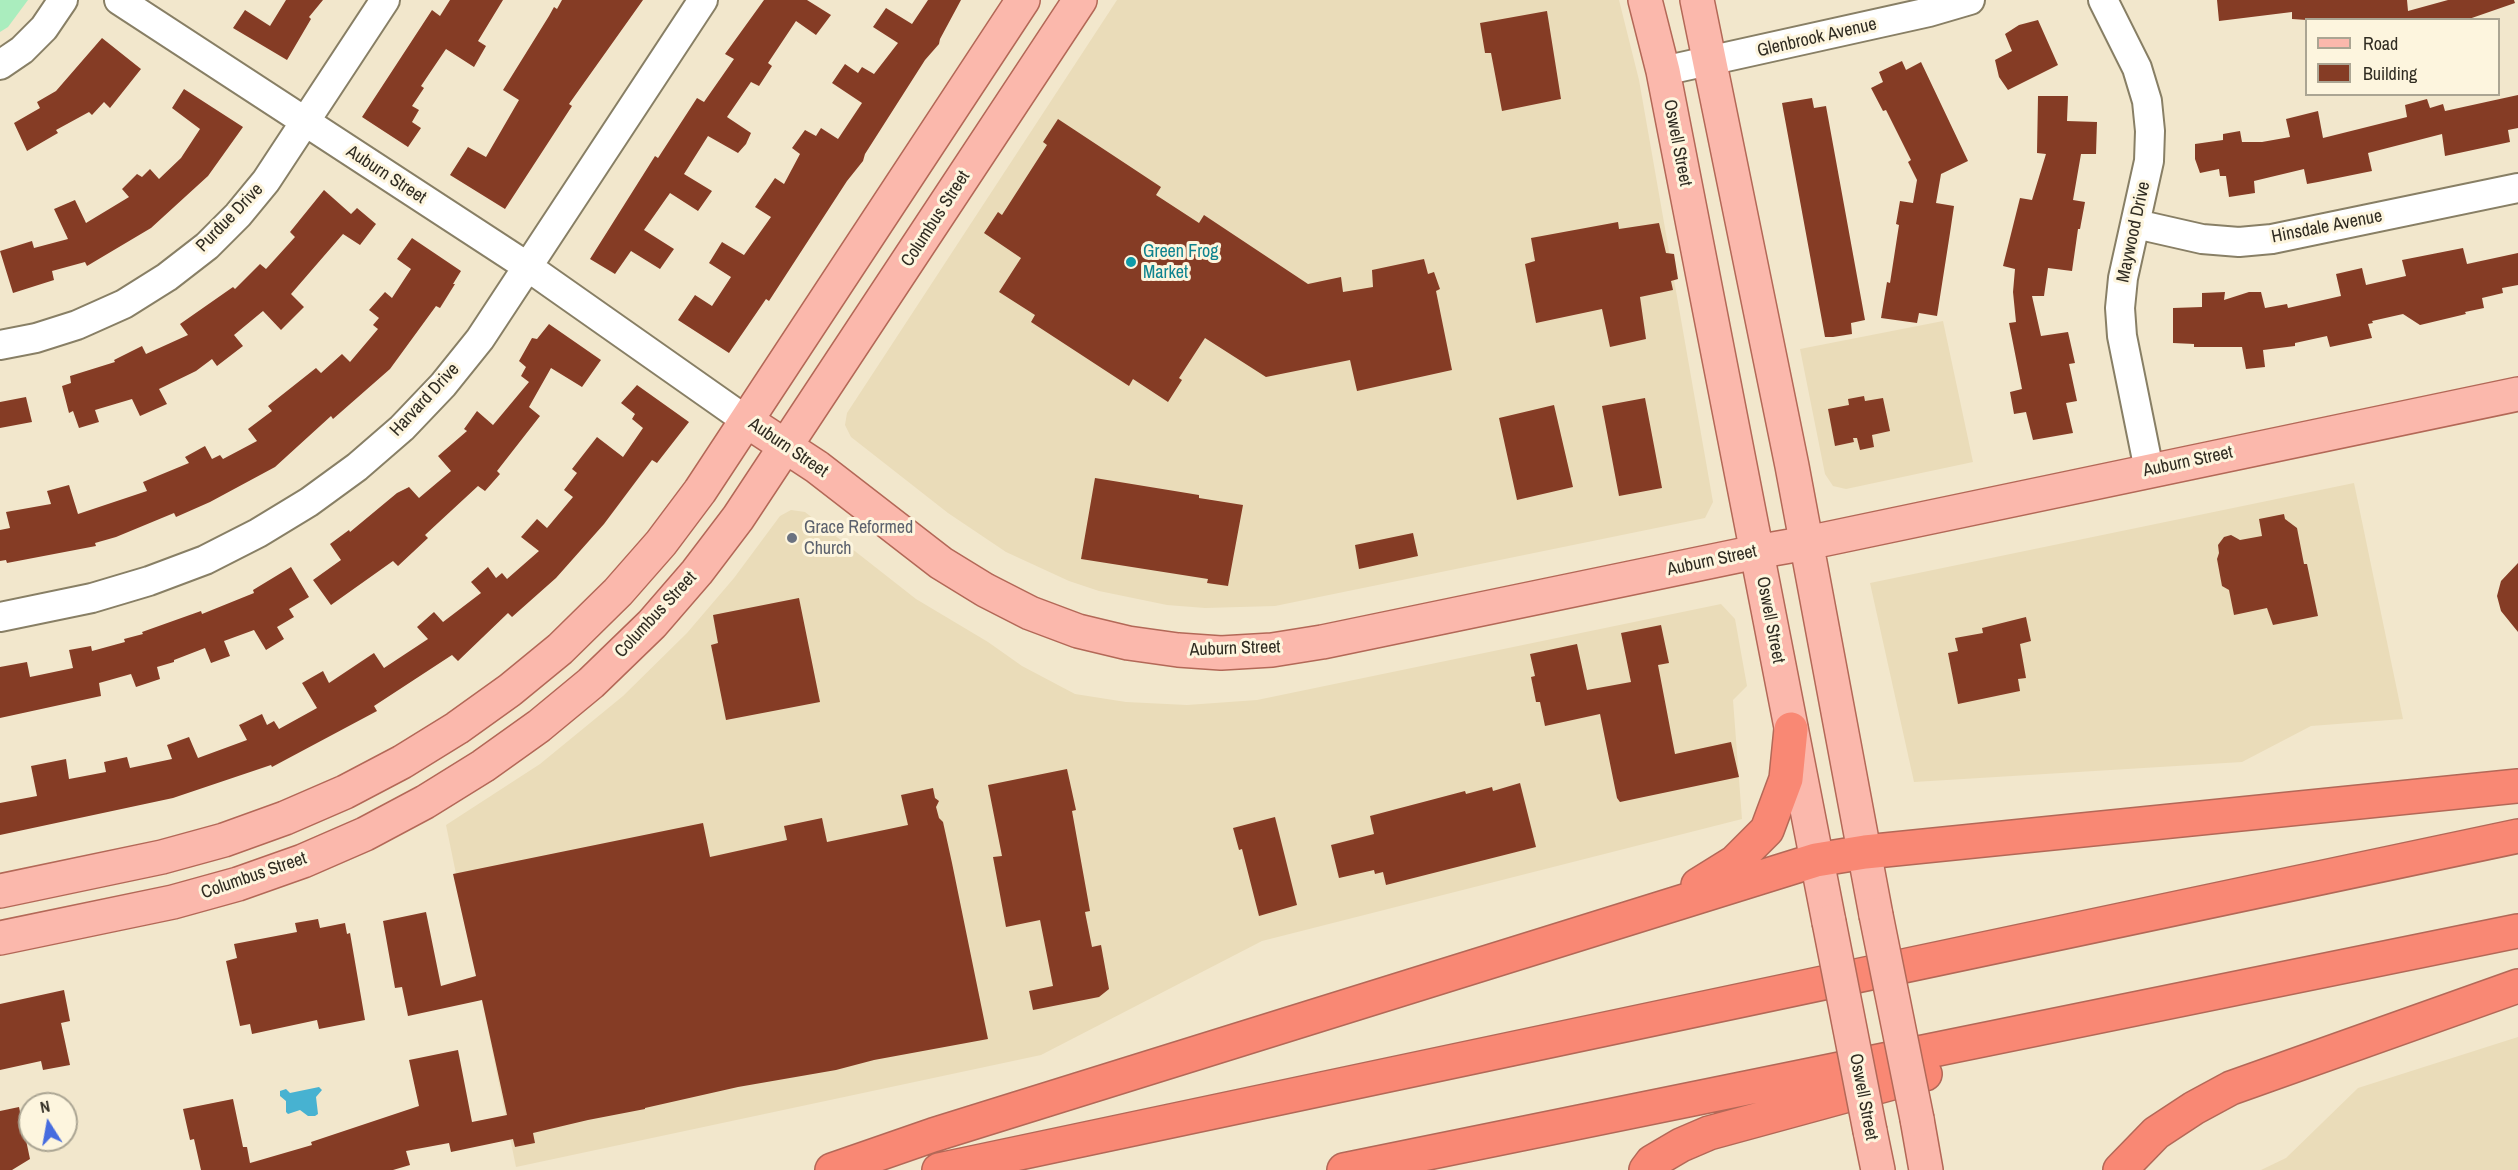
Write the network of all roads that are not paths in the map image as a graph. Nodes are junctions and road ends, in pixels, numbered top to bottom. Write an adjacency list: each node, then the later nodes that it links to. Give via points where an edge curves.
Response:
1 (63, 0): 12 (street, via 44,28)
2 (118, 0): 14 (street, Auburn Street)
3 (385, 0): 14 (street, Purdue Drive)
4 (703, 0): 17 (street, Harvard Drive)
5 (1023, 0): 20 (main road)
6 (1080, 0): 21 (main road, Columbus Street)
7 (1645, 0): 13 (main road, Oswell Street)
8 (1697, 0): 11 (main road)
9 (1970, 0): 11 (street, Glenbrook Avenue)
10 (2103, 0): 16 (street, Maywood Drive, via 2137,68 2147,101 2149,161)
11 (1711, 62): 13 (street, Glenbrook Avenue); 23 (main road)
12 (0, 65)
13 (1663, 71): 24 (main road, Oswell Street)
14 (306, 122): 17 (street, Auburn Street); 18 (street, Purdue Drive, via 238,215 167,277 124,304 77,325)
15 (2518, 188): 16 (street, Hinsdale Avenue, via 2272,239 2202,239)
16 (2136, 224): 22 (street, Maywood Drive, via 2120,308)
17 (528, 267): 20 (street, Auburn Street); 25 (street, Harvard Drive, via 480,339 443,385 402,428 309,502 205,560 149,581 92,598)
18 (0, 345)
19 (2518, 394): 22 (main road, Auburn Street)
20 (747, 421): 21 (main road, Auburn Street); 31 (main road, via 694,500 618,592 560,649 457,728 345,792 224,840)
21 (785, 447): 24 (main road, Auburn Street, via 818,467 941,563 985,590 1078,631 1178,650 1262,651 1322,642); 34 (main road, Columbus Street, via 732,527 652,624 591,683 483,766 365,834 266,874 173,902)
22 (2149, 470): 23 (main road, Auburn Street)
23 (1808, 543): 24 (main road, Auburn Street); 29 (main road)
24 (1756, 552): 26 (main road, Oswell Street)
25 (0, 617)
26 (1791, 729): 30 (main road, Oswell Street); 32 (highway, via 1786,779 1767,830 1735,862)
27 (2518, 786): 29 (highway)
28 (2518, 836): 38 (highway)
29 (1865, 852): 30 (highway); 42 (main road, bridge)
30 (1816, 860): 32 (highway); 41 (main road, Oswell Street, bridge)
31 (0, 891)
32 (1664, 908): 37 (highway, via 956,1127)
33 (2518, 931): 35 (highway)
34 (0, 938)
35 (2335, 970): 39 (highway); 40 (highway, via 1827,1099 1709,1133 1681,1145)
36 (2518, 986): 43 (highway, via 2231,1088 2156,1133)
37 (832, 1170)
38 (939, 1170)
39 (1344, 1170)
40 (1646, 1170)
41 (1878, 1170)
42 (1926, 1170)
43 (2120, 1170)

